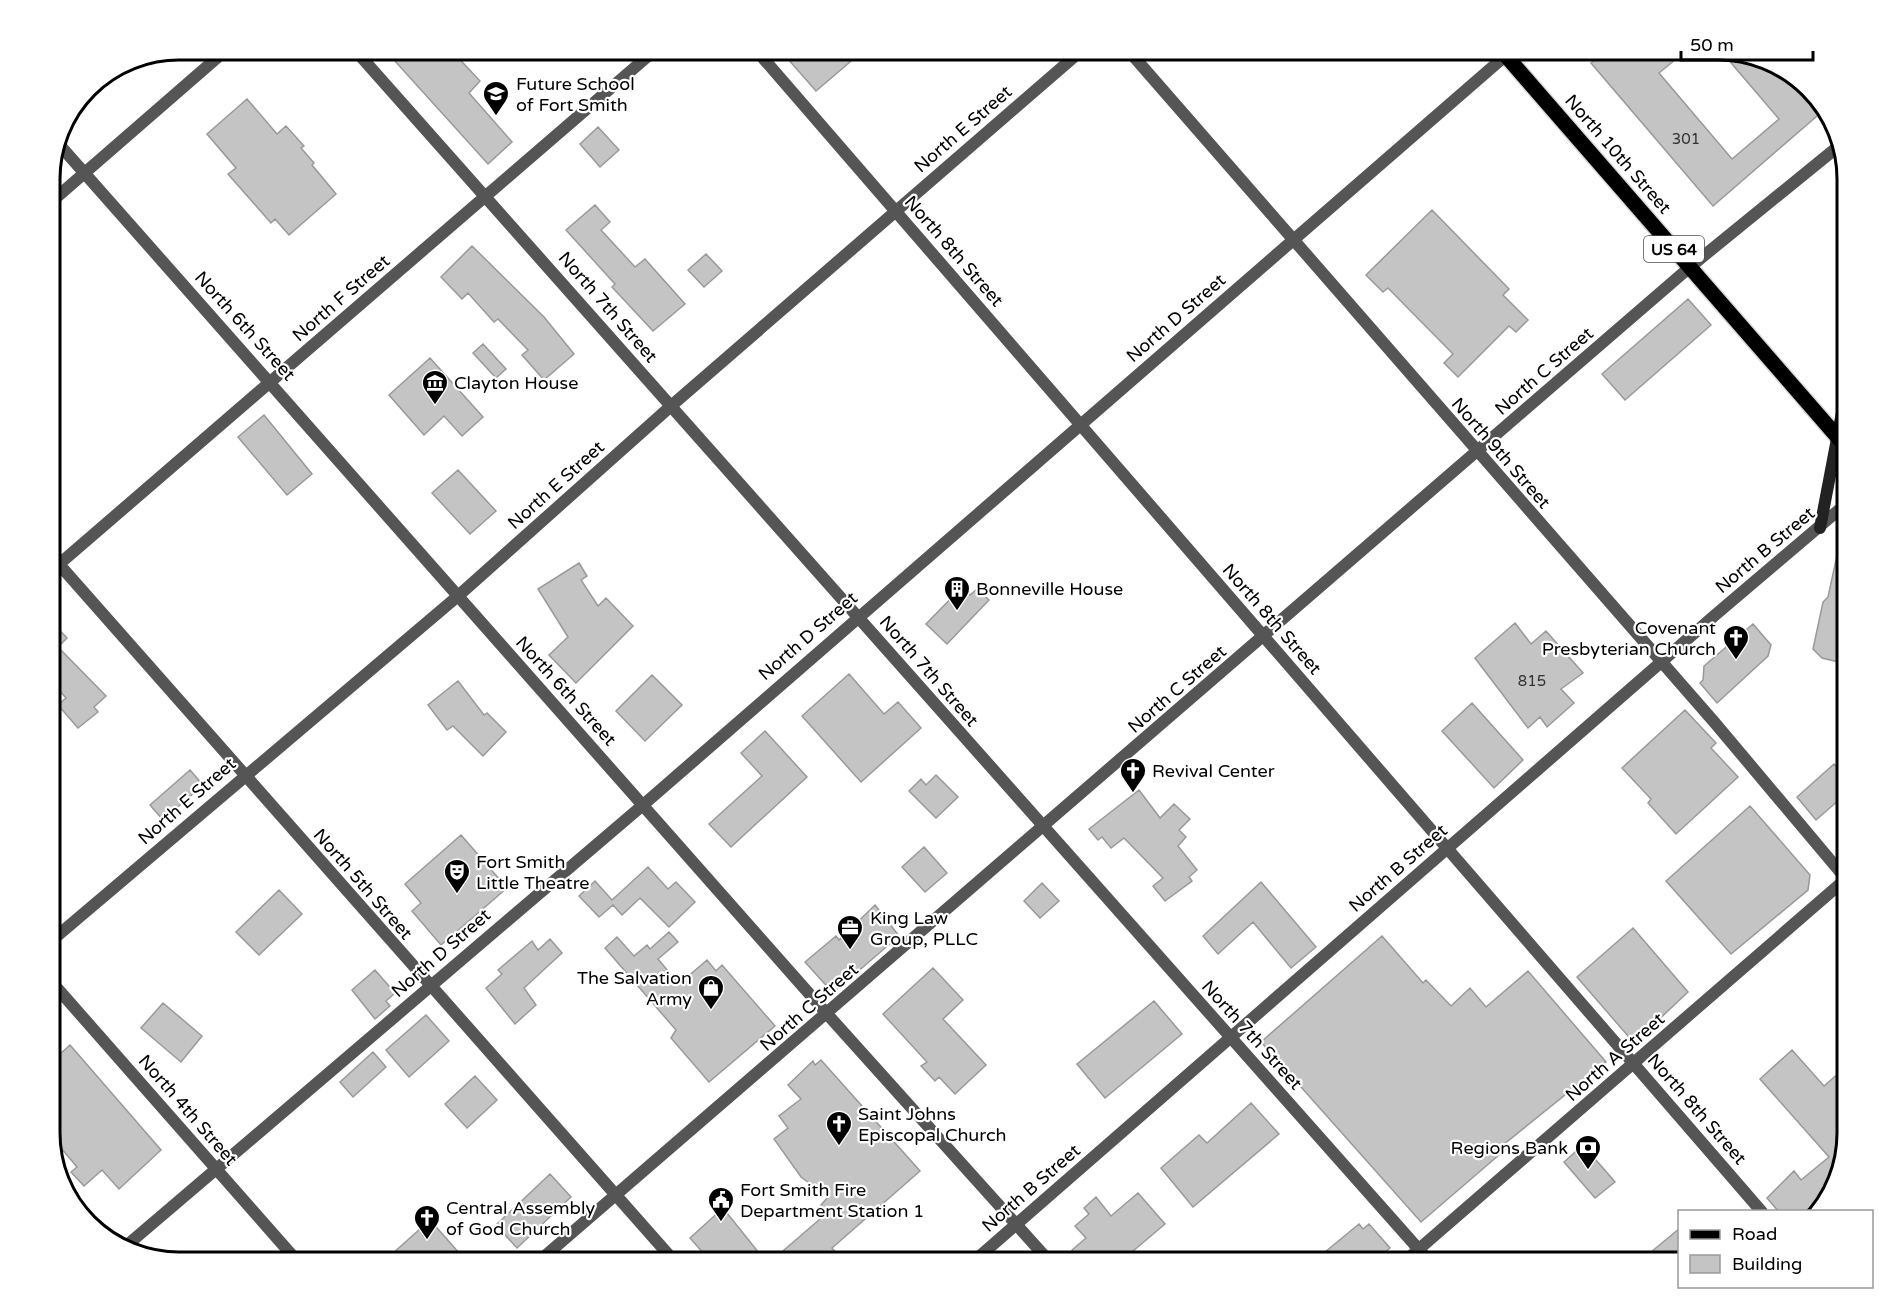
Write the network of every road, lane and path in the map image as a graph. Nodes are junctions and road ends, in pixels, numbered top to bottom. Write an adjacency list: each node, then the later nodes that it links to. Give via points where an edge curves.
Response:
1 (215, 60): 11 (street)
2 (364, 60): 13 (street, North 7th Street)
3 (643, 60): 13 (street, North F Street)
4 (765, 60): 14 (street, North 8th Street)
5 (1070, 60): 14 (street, North E Street)
6 (1137, 60): 15 (street, North 9th Street)
7 (1496, 60): 15 (street, North D Street)
8 (1514, 60): 16 (main road, North 10th Street / US 64)
9 (64, 150): 11 (street, North 6th Street)
10 (1833, 150): 16 (street, North C Street)
11 (85, 174): 12 (street); 17 (street, North 6th Street)
12 (60, 195)
13 (486, 196): 17 (street, North F Street); 18 (street, North 7th Street)
14 (896, 211): 18 (street, North E Street); 19 (street, North 8th Street)
15 (1294, 240): 19 (street, North D Street); 21 (street, North 9th Street)
16 (1690, 267): 20 (main road, North 10th Street / US 64); 21 (street, North C Street)
17 (271, 383): 25 (street, North F Street); 27 (street, North 6th Street)
18 (671, 406): 27 (street, North E Street); 28 (street, North 7th Street)
19 (1080, 424): 28 (street, North D Street); 29 (street, North 8th Street)
20 (1837, 435)
21 (1477, 453): 29 (street, North C Street); 30 (street, North 9th Street)
22 (1837, 464): 24 (main road)
23 (1837, 513): 24 (street, North B Street)
24 (1820, 528): 30 (street, North B Street)
25 (60, 563)
26 (60, 575): 31 (street, North 5th Street)
27 (458, 596): 31 (street, North E Street); 32 (street, North 6th Street)
28 (857, 617): 32 (street, North D Street); 33 (street, North 7th Street)
29 (1264, 637): 33 (street, North C Street); 34 (street, North 8th Street)
30 (1661, 662): 34 (street, North B Street); 35 (street, North 9th Street)
31 (244, 775): 37 (street, North E Street); 38 (street, North 5th Street)
32 (643, 805): 38 (street, North D Street); 40 (street, North 6th Street)
33 (1044, 828): 40 (street, North C Street); 41 (street, North 7th Street)
34 (1448, 848): 41 (street, North B Street); 42 (street, North 8th Street)
35 (1837, 867)
36 (1837, 888): 42 (street, North A Street)
37 (60, 933)
38 (430, 987): 43 (street, North D Street); 44 (street, North 5th Street)
39 (60, 991): 43 (street, North 4th Street)
40 (828, 1015): 44 (street, North C Street); 46 (street, North 6th Street)
41 (1230, 1038): 46 (street, North B Street); 48 (street, North 7th Street)
42 (1635, 1064): 45 (street, North 8th Street); 48 (street, North A Street)
43 (216, 1169): 47 (street, North D Street); 49 (street, North 4th Street)
44 (616, 1196): 50 (street, North C Street); 51 (street, North 5th Street)
45 (1760, 1210)
46 (1018, 1224): 52 (street, North B Street); 53 (street, North 6th Street)
47 (131, 1242)
48 (1419, 1250): 54 (street, North A Street)
49 (288, 1252)
50 (551, 1252)
51 (665, 1252)
52 (986, 1252)
53 (1041, 1252)
54 (1417, 1252)

